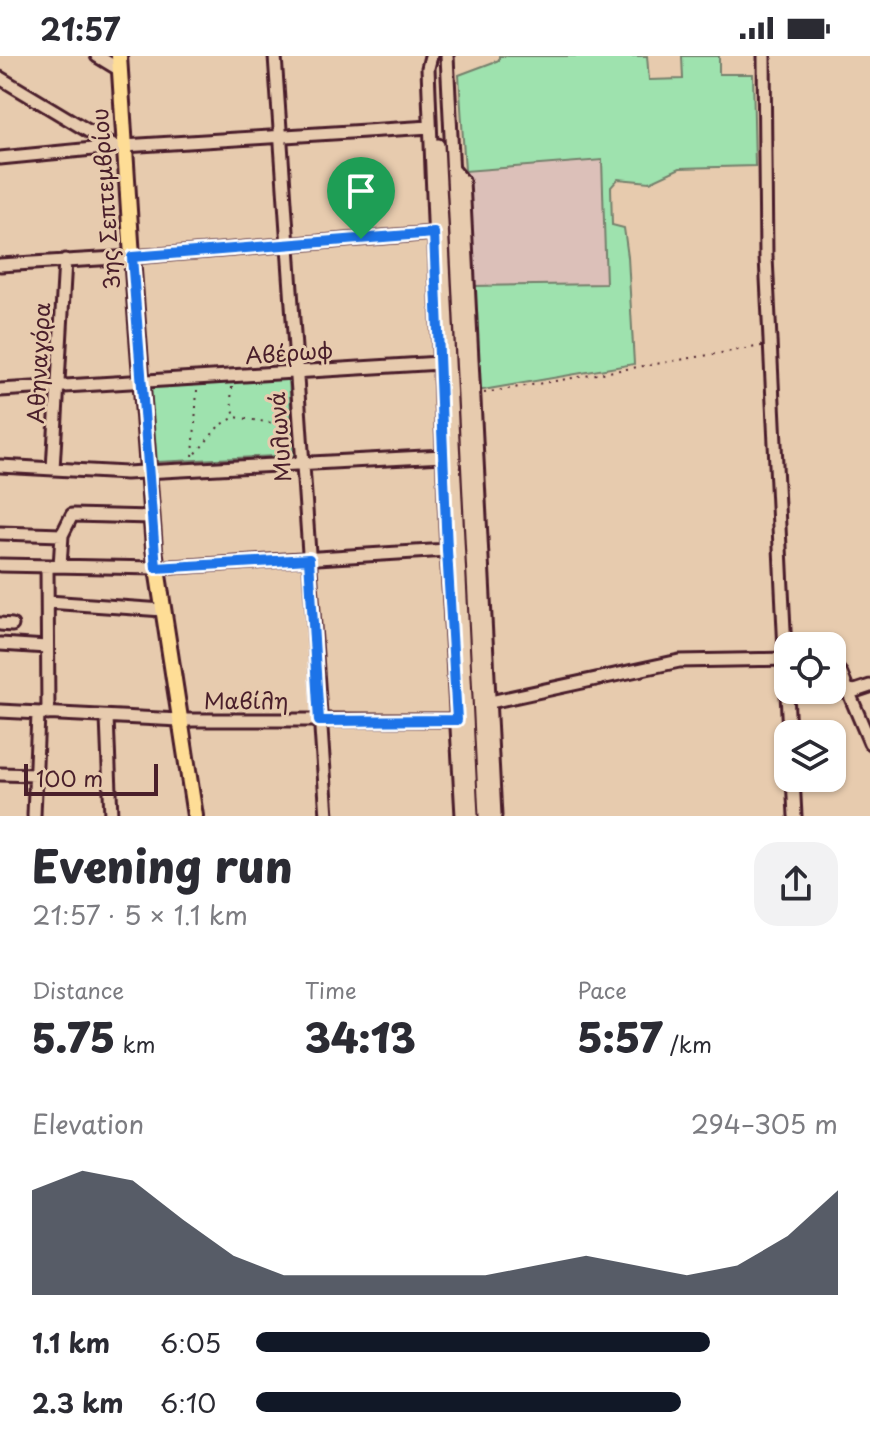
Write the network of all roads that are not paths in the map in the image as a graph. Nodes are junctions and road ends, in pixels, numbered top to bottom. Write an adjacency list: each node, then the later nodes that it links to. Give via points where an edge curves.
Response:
1 (97, 56): 6 (street)
2 (275, 56): 9 (street, Μυλωνά)
3 (433, 56): 8 (street, via 428,68); 62 (street)
4 (447, 56): 12 (street)
5 (764, 56): 39 (street, via 764,196)
6 (120, 63): 10 (main road, 3ης Σεπτεμβρίου)
7 (0, 78): 10 (street)
8 (430, 127): 9 (street); 13 (street)
9 (281, 136): 10 (street); 14 (street, Μυλωνά)
10 (120, 147): 11 (street); 15 (main road, 3ης Σεπτεμβρίου)
11 (0, 158)
12 (452, 168): 46 (street, via 463,181); 63 (street)
13 (434, 233): 14 (street); 18 (street)
14 (288, 245): 15 (street); 19 (street, Μυλωνά)
15 (132, 257): 16 (street); 20 (main road, 3ης Σεπτεμβρίου)
16 (65, 260): 17 (street); 21 (street, Αθηναγόρα)
17 (0, 265)
18 (440, 363): 19 (street, Αβέρωφ); 23 (street)
19 (296, 373): 20 (street, Αβέρωφ); 24 (street, Μυλωνά)
20 (141, 383): 21 (street, Αβέρωφ); 27 (main road, 3ης Σεπτεμβρίου)
21 (57, 387): 22 (street, Αβέρωφ); 26 (street, Αθηναγόρα)
22 (0, 390)
23 (443, 456): 24 (street); 31 (street)
24 (302, 463): 27 (street); 32 (street, Μυλωνά)
25 (0, 466): 26 (street)
26 (53, 469): 27 (street)
27 (148, 472): 28 (main road, 3ης Σεπτεμβρίου)
28 (152, 517): 30 (street, via 72,515); 36 (main road, 3ης Σεπτεμβρίου)
29 (0, 533): 30 (street)
30 (62, 535): 35 (street)
31 (447, 550): 32 (street); 51 (street)
32 (309, 559): 36 (street); 52 (street, Μυλωνά)
33 (0, 565): 34 (street)
34 (47, 566): 35 (street); 37 (street)
35 (60, 566): 36 (street)
36 (156, 568): 38 (main road, 3ης Σεπτεμβρίου)
37 (48, 602): 38 (street); 41 (street)
38 (163, 610): 50 (main road, 3ης Σεπτεμβρίου)
39 (786, 632)
40 (0, 644): 41 (street)
41 (47, 647): 48 (street)
42 (774, 659): 46 (street, via 679,661)
43 (846, 684): 45 (street)
44 (870, 686): 45 (street)
45 (849, 690): 53 (street)
46 (490, 702): 64 (street)
47 (0, 711): 48 (street, Μαβίλη)
48 (43, 714): 49 (street, Μαβίλη); 55 (street)
49 (107, 718): 50 (street, Μαβίλη); 58 (street)
50 (180, 720): 52 (street, Μαβίλη); 59 (main road, 3ης Σεπτεμβρίου)
51 (457, 720): 52 (street, Μαβίλη); 61 (street)
52 (319, 721): 60 (street, Μυλωνά)
53 (870, 743)
54 (0, 774): 55 (street)
55 (36, 775): 57 (street)
56 (794, 792): 65 (street)
57 (34, 816)
58 (111, 816)
59 (195, 816)
60 (327, 816)
61 (462, 816)
62 (472, 816)
63 (485, 816)
64 (495, 816)
65 (795, 816)

